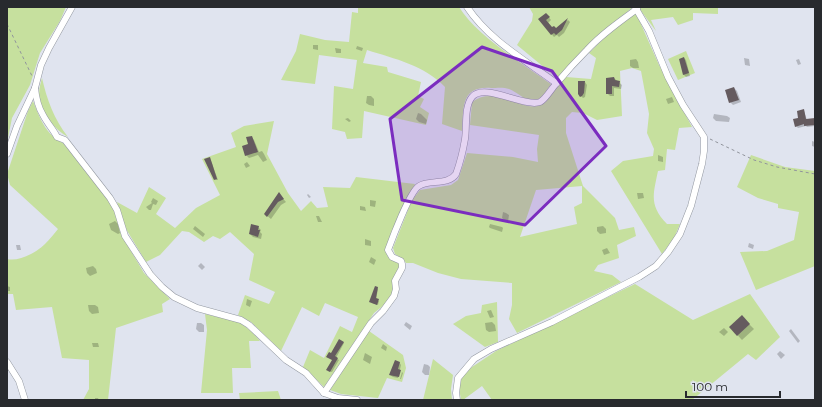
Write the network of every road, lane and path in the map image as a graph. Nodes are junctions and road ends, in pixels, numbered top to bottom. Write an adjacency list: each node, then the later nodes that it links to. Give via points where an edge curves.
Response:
1 (72, 7): 6 (street, via 41,65)
2 (467, 7): 5 (street, via 485,30)
3 (636, 8): 5 (street, via 605,32); 7 (street, via 668,77)
4 (7, 24): 6 (path, via 32,75)
5 (556, 83): 11 (street, via 542,101 535,104 499,94 479,93 471,98 456,174 454,178 419,186 414,191 388,250 392,257 402,264 395,281 394,296 371,323)
6 (35, 88): 8 (street); 11 (street, via 36,100 43,116 57,137 65,140 110,198 117,210 125,236 150,274 162,287 180,301 249,324 274,350 306,373)
7 (704, 137): 9 (path, via 754,160); 14 (street, via 702,164 692,206 680,234 656,266 552,322 474,359 458,378)
8 (7, 154)
9 (815, 174)
10 (7, 362): 12 (street, via 19,381)
11 (324, 393): 13 (street)
12 (24, 400)
13 (357, 400)
14 (457, 400)

